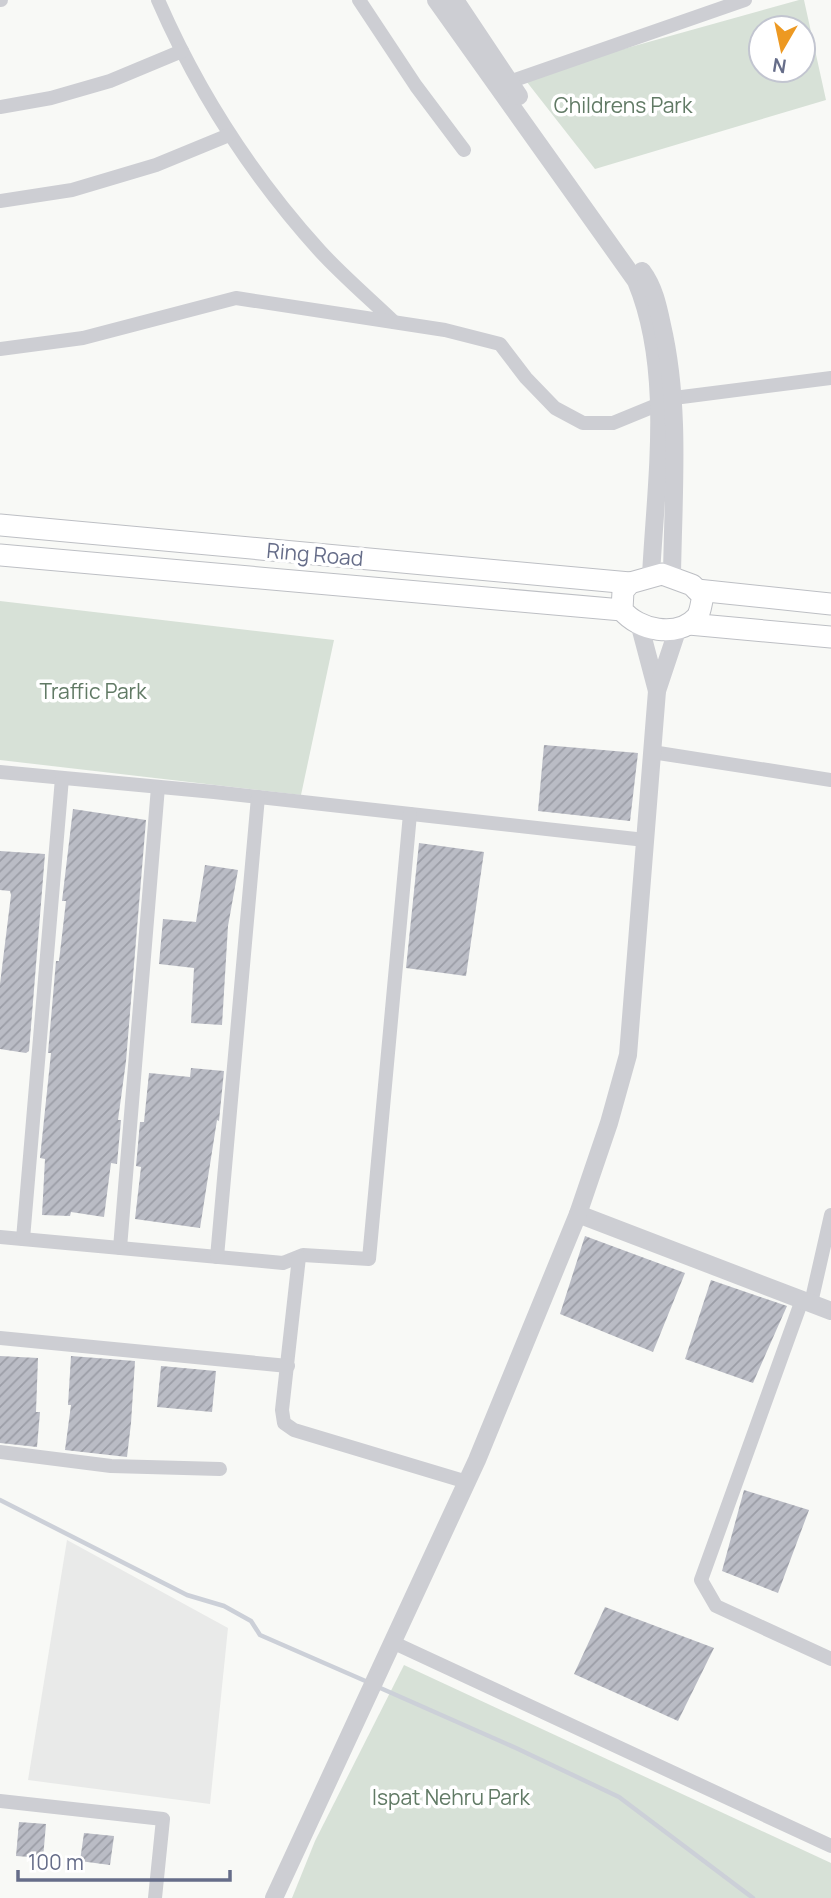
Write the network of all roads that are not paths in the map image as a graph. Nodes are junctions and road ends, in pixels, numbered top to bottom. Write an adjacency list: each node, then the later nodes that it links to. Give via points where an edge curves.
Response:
1 (158, 0): 6 (street)
2 (359, 0): 10 (street)
3 (436, 0): 15 (street, via 636,281 646,305)
4 (455, 0): 7 (street)
5 (745, 0): 7 (street)
6 (182, 51): 8 (street, via 110,81); 9 (street)
7 (509, 82): 15 (street, via 648,278 670,358)
8 (0, 107)
9 (229, 135): 11 (street, via 156,165 72,190); 12 (street, via 321,253)
10 (464, 150)
11 (0, 201)
12 (394, 322): 13 (street, via 236,298 83,338); 15 (street, via 500,344 555,408 583,423 613,423)
13 (0, 349)
14 (831, 378): 15 (street)
15 (667, 401): 18 (street)
16 (0, 525): 19 (main road, Ring Road)
17 (0, 555): 22 (main road, Ring Road)
18 (662, 576): 19 (main road); 20 (main road)
19 (630, 583): 22 (main road, via 623,591)
20 (697, 590): 21 (main road); 24 (main road, via 703,596 699,615)
21 (831, 604)
22 (622, 610): 23 (main road)
23 (639, 623): 24 (main road, via 660,629); 26 (street)
24 (683, 626): 25 (main road); 26 (street)
25 (831, 638)
26 (657, 691): 27 (street)
27 (652, 752): 30 (street); 34 (street)
28 (0, 772): 29 (street)
29 (62, 778): 31 (street); 38 (street)
30 (831, 780)
31 (158, 787): 32 (street); 39 (street)
32 (258, 797): 33 (street); 40 (street)
33 (410, 814): 34 (street); 41 (street, via 369,1259)
34 (645, 840): 35 (street, via 628,1055)
35 (578, 1214): 42 (street); 48 (street)
36 (831, 1215): 42 (street)
37 (0, 1237): 38 (street)
38 (23, 1239): 39 (street)
39 (120, 1248): 40 (street)
40 (217, 1257): 41 (street, via 283,1263)
41 (299, 1257): 45 (street)
42 (806, 1302): 43 (street); 50 (street, via 701,1580 716,1606)
43 (831, 1311)
44 (0, 1338): 45 (street)
45 (288, 1366): 48 (street, via 282,1410 284,1423 294,1430)
46 (0, 1452): 47 (street, via 111,1466)
47 (220, 1469)
48 (467, 1482): 49 (street)
49 (392, 1642): 52 (street); 54 (street)
50 (831, 1659)
51 (0, 1801): 53 (street, via 163,1819)
52 (831, 1846)
53 (155, 1898)
54 (274, 1898)

